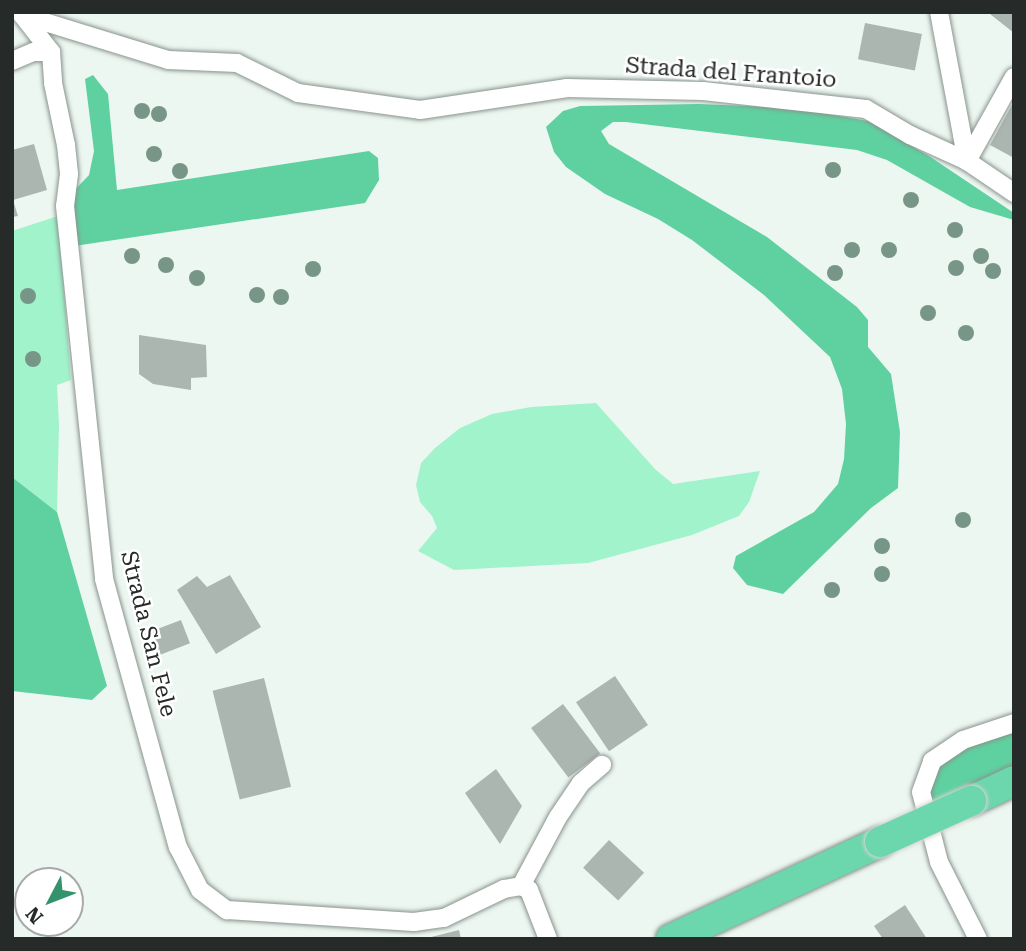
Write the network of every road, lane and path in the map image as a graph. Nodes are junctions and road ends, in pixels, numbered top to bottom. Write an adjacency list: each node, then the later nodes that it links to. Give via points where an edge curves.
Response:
1 (939, 12): 6 (street)
2 (22, 14): 3 (street, Strada San Fele); 6 (street, Strada del Frantoio, via 168,60 237,63 298,93 420,110 567,88 703,91 866,109)
3 (51, 52): 4 (street, via 33,52); 11 (street, Strada San Fele, via 68,164 65,206 104,579 178,847 200,890 227,910 414,922 444,918)
4 (12, 61)
5 (1014, 77): 6 (street)
6 (967, 161): 7 (street, Strada del Frantoio)
7 (1014, 193)
8 (1014, 723): 14 (street, via 963,740 932,761 921,792 939,862)
9 (602, 765): 11 (street, via 581,783 558,817)
10 (1014, 781): 13 (highway, bridge)
11 (521, 886): 12 (street, via 529,890)
12 (548, 939)
13 (671, 939)
14 (978, 939)

